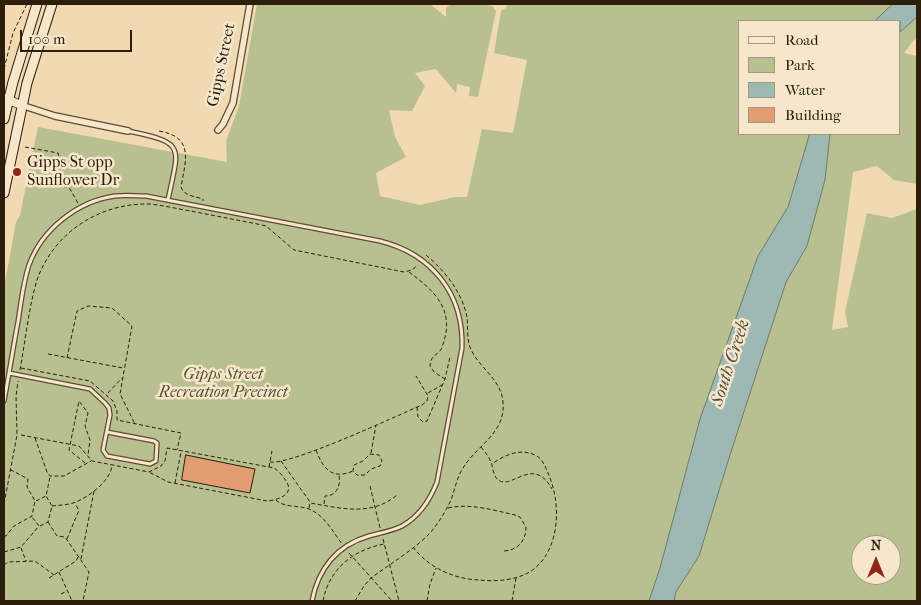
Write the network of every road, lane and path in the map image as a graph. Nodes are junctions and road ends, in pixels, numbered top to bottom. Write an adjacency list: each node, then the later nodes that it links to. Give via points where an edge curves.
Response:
1 (27, 4): 5 (path, via 13,33)
2 (37, 4): 6 (main road)
3 (52, 4): 7 (main road)
4 (250, 4): 10 (street, Gipps Street, via 233,103)
5 (4, 70)
6 (6, 99): 7 (street); 8 (main road)
7 (21, 105): 11 (street, via 55,116); 13 (main road)
8 (4, 119)
9 (159, 130): 16 (path, via 172,134 183,144 186,154 181,186 184,193 203,199)
10 (218, 130)
11 (128, 131): 14 (lane, via 166,140 173,145 176,160)
12 (25, 146): 15 (path, via 58,153 56,183 70,189)
13 (4, 193)
14 (168, 200): 15 (lane, via 114,196); 16 (lane)
15 (81, 207): 24 (lane, via 50,232 35,253)
16 (202, 207): 17 (path); 18 (lane, via 380,241 400,247)
17 (200, 213): 19 (path, via 266,226 294,250); 25 (path, via 152,204 131,205 100,213 71,230 53,249 36,282)
18 (422, 260): 19 (path); 40 (path, via 426,255 444,271 454,287 466,315 471,348 501,392 504,405 501,422); 77 (lane, via 438,275 453,297 460,318 462,348 433,493 422,510 408,522)
19 (409, 272): 28 (path, via 432,291 444,310 447,322 442,348 431,358 430,366)
20 (48, 354): 22 (path)
21 (450, 357): 28 (path)
22 (67, 358): 23 (path); 23 (path, via 77,311 88,306 112,308 132,326)
23 (125, 369): 27 (path)
24 (9, 372): 25 (lane); 32 (lane)
25 (19, 374): 31 (lane, via 83,386); 53 (path, via 17,435)
26 (416, 376): 30 (path)
27 (123, 377): 31 (path); 34 (path, via 120,394)
28 (445, 378): 29 (path)
29 (442, 385): 30 (path); 33 (path, via 427,421 423,422 418,417)
30 (427, 393): 33 (path, via 427,401)
31 (102, 400): 36 (lane, via 109,408)
32 (4, 401)
33 (417, 407): 35 (path)
34 (136, 424)
35 (376, 424): 41 (path); 44 (path)
36 (107, 432): 36 (lane, via 154,441 158,447 156,461 150,464 107,456 103,450)
37 (21, 435): 38 (path)
38 (35, 438): 39 (path); 57 (path)
39 (70, 445): 45 (path, via 79,446); 45 (path, via 79,401 88,413); 49 (path, via 69,450)
40 (480, 446): 50 (path); 72 (path, via 463,468)
41 (316, 449): 47 (path); 56 (path, via 323,466)
42 (182, 451): 52 (path); 55 (path, via 167,448 165,461); 58 (path)
43 (272, 451): 48 (path)
44 (370, 454): 54 (path, via 354,465); 54 (path, via 379,455 380,466 362,476)
45 (88, 456): 46 (path)
46 (92, 461): 49 (path); 51 (path)
47 (281, 461): 48 (path); 67 (path)
48 (270, 462): 52 (path)
49 (85, 463): 57 (path, via 64,476)
50 (492, 464): 61 (path, via 495,476 502,482 526,474 538,476 547,481); 61 (path, via 513,453 534,454 550,476)
51 (112, 465): 55 (path); 60 (path, via 110,475)
52 (269, 467): 64 (path, via 277,470 289,486 288,492)
53 (10, 470): 65 (path, via 28,479 26,487); 68 (path)
54 (353, 471): 56 (path)
55 (149, 472): 58 (path)
56 (339, 474): 69 (path, via 339,488 325,496)
57 (50, 476): 62 (path)
58 (175, 483): 64 (path)
59 (370, 486): 71 (path)
60 (94, 491): 66 (path); 88 (path)
61 (553, 491): 97 (path, via 557,519 550,546 536,567)
62 (46, 496): 65 (path); 70 (path)
63 (397, 496): 71 (path)
64 (276, 500): 73 (path, via 281,504)
65 (35, 502): 74 (path)
66 (75, 502): 70 (path); 79 (path, via 79,510)
67 (310, 503): 69 (path); 73 (path)
68 (4, 504)
69 (324, 505): 71 (path, via 356,510)
70 (52, 506): 75 (path)
71 (375, 507): 77 (path)
72 (447, 508): 81 (path, via 430,532); 84 (path, via 474,507 520,518 526,527 525,538 518,546)
73 (309, 509): 83 (path, via 322,517)
74 (32, 516): 76 (path); 78 (path)
75 (48, 522): 76 (path); 79 (path, via 57,536)
76 (39, 526): 82 (path)
77 (382, 532): 80 (path); 83 (lane)
78 (4, 536)
79 (67, 540): 86 (path)
80 (384, 544): 87 (path, via 363,549); 90 (path)
81 (413, 546): 90 (path); 92 (path)
82 (21, 547): 85 (path); 89 (path)
83 (344, 547): 87 (path); 102 (lane, via 323,570)
84 (504, 551)
85 (4, 552)
86 (78, 556): 88 (path); 93 (path, via 76,561)
87 (352, 556): 96 (path); 103 (path, via 331,578)
88 (81, 560): 101 (path, via 89,572)
89 (26, 562): 91 (path); 94 (path, via 37,562)
90 (390, 564): 96 (path); 106 (path)
91 (4, 565)
92 (436, 568): 97 (path, via 476,580); 107 (path)
93 (59, 572): 94 (path); 98 (path)
94 (54, 575): 95 (path)
95 (49, 578)
96 (370, 578): 104 (path); 105 (path)
97 (516, 578): 108 (path)
98 (67, 591): 99 (path); 100 (path)
99 (61, 594)
100 (71, 601)
101 (83, 601)
102 (312, 601)
103 (323, 601)
104 (355, 601)
105 (392, 601)
106 (399, 601)
107 (427, 601)
108 (512, 601)

